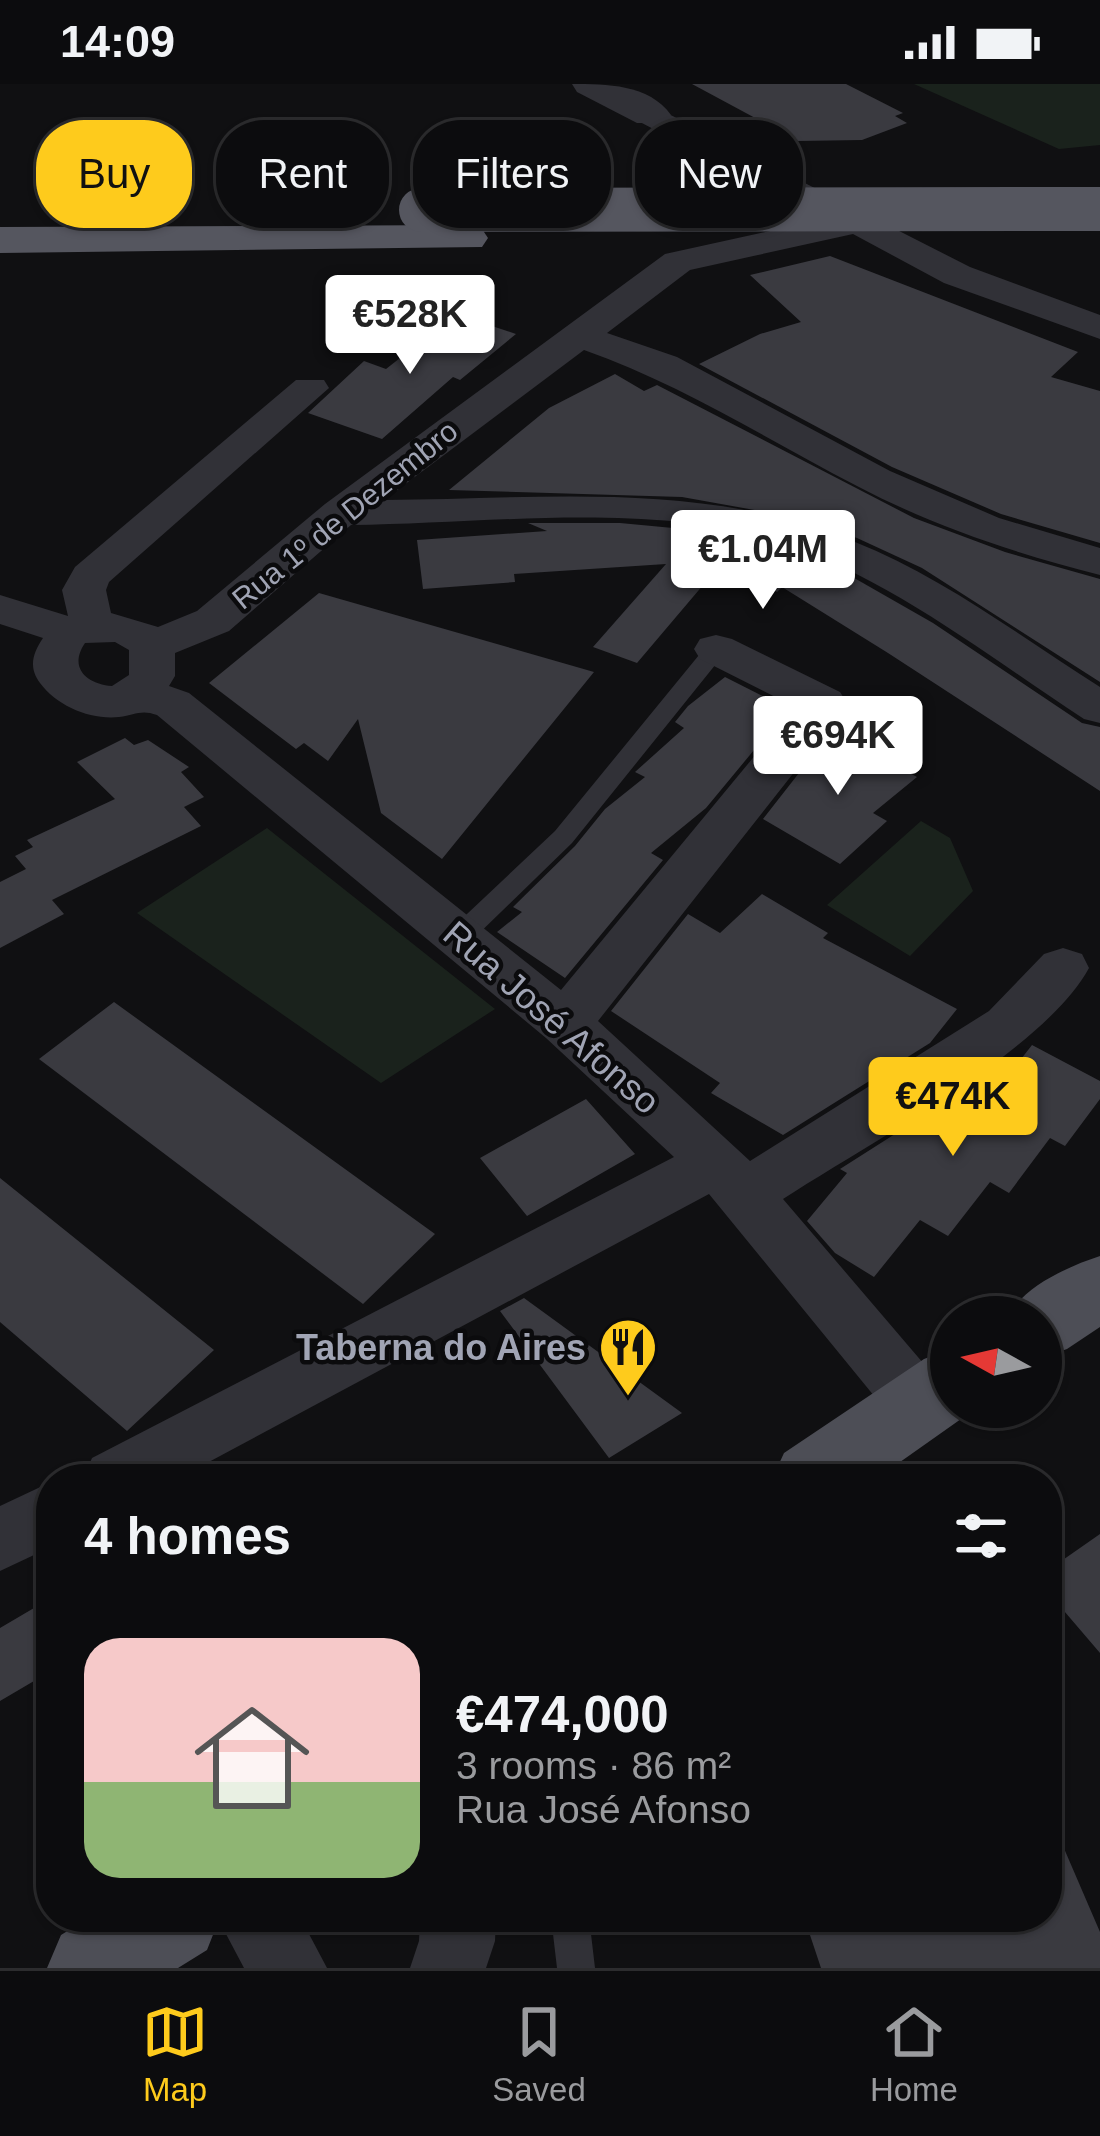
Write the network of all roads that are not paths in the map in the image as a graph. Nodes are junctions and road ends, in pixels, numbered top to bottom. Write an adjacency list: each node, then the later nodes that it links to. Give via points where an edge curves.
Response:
1 (591, 84): 2 (street)
2 (651, 115): 5 (street)
3 (0, 209): 4 (highway, bridge)
4 (1100, 209)
5 (852, 224): 8 (street, via 957,275); 9 (street, Rua 1º de Dezembro, via 678,262)
6 (0, 240): 7 (highway)
7 (1100, 241)
8 (1100, 328)
9 (578, 335): 11 (street, Rua 1º de Dezembro); 12 (street, via 663,365 876,480 984,527)
10 (310, 388): 14 (street, via 90,576)
11 (340, 513): 17 (street, Rua 1º de Dezembro, via 213,621); 19 (street, via 660,509 767,525 842,551)
12 (1100, 562)
13 (0, 609): 14 (street)
14 (81, 628): 17 (street, via 128,629); 18 (street, via 50,641)
15 (0, 633): 18 (street)
16 (716, 650): 20 (lane, via 562,838); 22 (street, via 824,703)
17 (142, 668): 18 (street, via 113,699 69,702 37,686); 20 (street, Rua José Afonso, via 172,704)
18 (32, 672)
19 (1100, 708)
20 (459, 937): 22 (street, Rua José Afonso)
21 (1064, 968): 23 (street, via 1008,1026)
22 (565, 1023): 23 (street, Rua José Afonso)
23 (732, 1178): 26 (street, Rua José Afonso); 28 (street)
24 (1100, 1287): 25 (main road)
25 (1062, 1312)
26 (930, 1389)
27 (930, 1397): 29 (main road)
28 (146, 1464)
29 (834, 1464)
30 (36, 1521): 31 (street)
31 (0, 1540)
32 (150, 1932): 36 (main road)
33 (265, 1932): 37 (street)
34 (455, 1932): 38 (street)
35 (572, 1932): 39 (lane)
36 (94, 1968)
37 (289, 1968)
38 (448, 1968)
39 (576, 1968)

